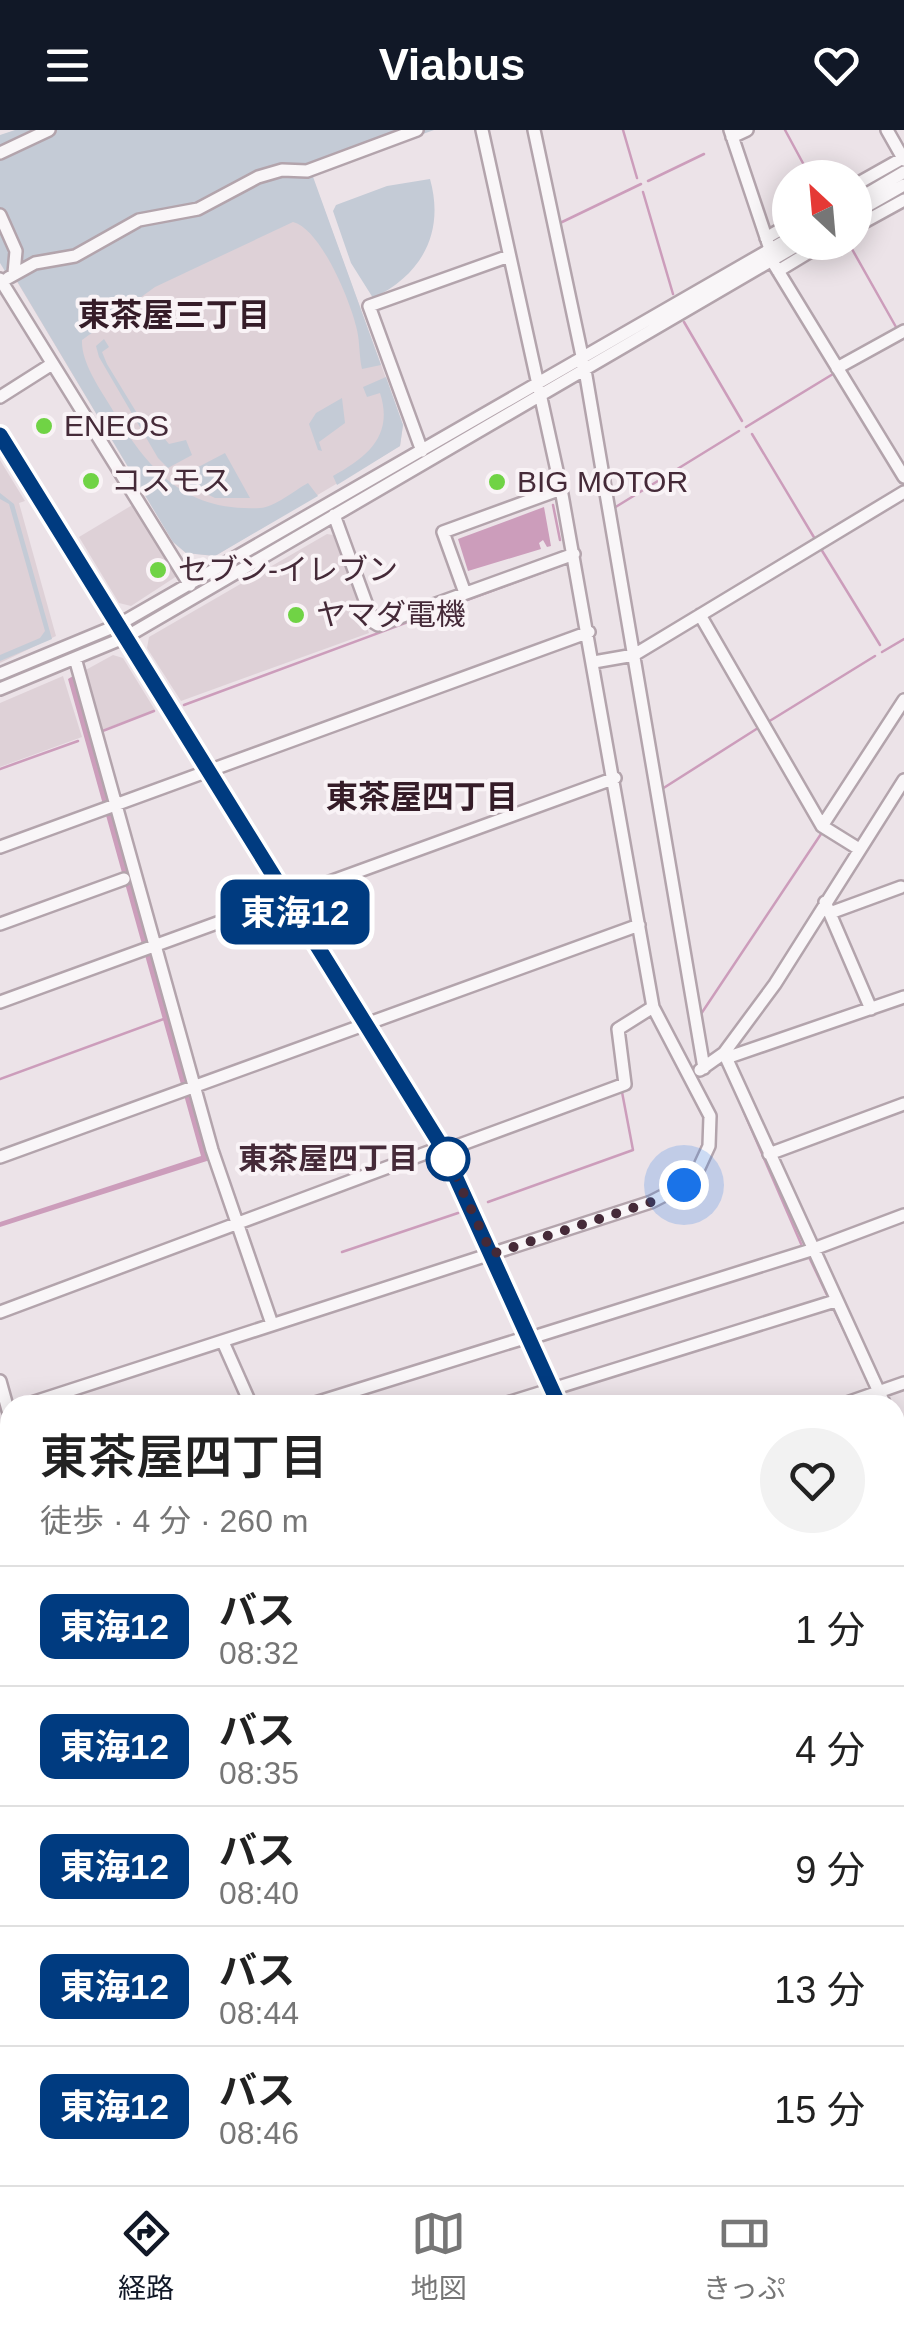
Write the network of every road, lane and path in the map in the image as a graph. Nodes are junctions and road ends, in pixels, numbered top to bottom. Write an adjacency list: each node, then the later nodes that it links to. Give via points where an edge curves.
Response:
1 (49, 130): 8 (street)
2 (418, 130): 21 (street, via 308,171 258,177 198,209 124,226 76,256)
3 (482, 130): 20 (street)
4 (534, 130): 25 (street)
5 (747, 130): 7 (street)
6 (886, 130): 9 (street)
7 (731, 134): 19 (street)
8 (0, 153)
9 (903, 159): 11 (street)
10 (904, 172): 13 (street)
11 (872, 176)
12 (904, 185): 15 (street)
13 (872, 191)
14 (904, 200): 17 (street)
15 (872, 203)
16 (0, 214): 18 (street)
17 (872, 217)
18 (16, 251): 21 (street); 22 (street)
19 (771, 255): 25 (street); 26 (street)
20 (509, 256): 27 (street); 30 (street, via 369,306)
21 (35, 263): 22 (street)
22 (7, 276): 24 (street)
23 (904, 331): 26 (street)
24 (52, 364): 28 (street); 36 (street)
25 (584, 364): 27 (street); 41 (street)
26 (839, 371): 31 (street)
27 (537, 391): 30 (street); 32 (street); 34 (street)
28 (0, 396)
29 (0, 435): 39 (street)
30 (422, 451): 36 (street)
31 (904, 477)
32 (561, 489): 35 (street); 37 (street, via 443,532)
33 (904, 492): 38 (street)
34 (334, 515): 37 (street, via 378,625); 39 (street)
35 (574, 554): 37 (street); 40 (street)
36 (190, 585): 39 (street)
37 (465, 593)
38 (700, 615): 41 (street); 51 (street)
39 (122, 631): 42 (street); 44 (street); 47 (street)
40 (588, 632): 43 (street); 47 (street)
41 (634, 655): 43 (street); 67 (street)
42 (76, 658): 45 (street); 50 (street)
43 (594, 662): 48 (street)
44 (0, 674)
45 (0, 690)
46 (904, 700): 51 (street)
47 (208, 772): 50 (street); 56 (street)
48 (615, 778): 56 (street); 59 (street)
49 (904, 780): 53 (street)
50 (110, 807): 52 (street); 60 (street)
51 (822, 826): 53 (street)
52 (0, 847)
53 (859, 849): 57 (street)
54 (124, 879): 58 (street)
55 (903, 888): 57 (street)
56 (286, 897): 60 (street); 65 (street)
57 (828, 908): 64 (street); 66 (street)
58 (0, 924)
59 (639, 925): 63 (street); 65 (street)
60 (149, 948): 62 (street); 68 (street)
61 (904, 996): 64 (street)
62 (0, 1002)
63 (653, 1007): 67 (street); 70 (street, via 618,1029 625,1084)
64 (871, 1009): 66 (street, via 732,1056)
65 (364, 1023): 68 (street); 70 (street)
66 (724, 1053): 67 (street); 71 (street)
67 (698, 1072): 76 (street, via 711,1132 705,1159 684,1185)
68 (188, 1089): 72 (street); 74 (street)
69 (904, 1104): 71 (street)
70 (442, 1147): 74 (street); 76 (street)
71 (769, 1154): 75 (street)
72 (0, 1157)
73 (904, 1214): 75 (street)
74 (238, 1226): 78 (street); 79 (street)
75 (811, 1250): 77 (street); 80 (street)
76 (492, 1254): 79 (street); 84 (street)
77 (836, 1301): 84 (street); 85 (street)
78 (0, 1312)
79 (272, 1324): 82 (street)
80 (540, 1335)
81 (518, 1340): 88 (street)
82 (223, 1342): 86 (street); 87 (street)
83 (904, 1382): 85 (street)
84 (552, 1389): 89 (street); 90 (street)
85 (879, 1392): 91 (street); 92 (street)
86 (56, 1395)
87 (247, 1395)
88 (341, 1395)
89 (532, 1395)
90 (555, 1395)
91 (870, 1395)
92 (880, 1395)

